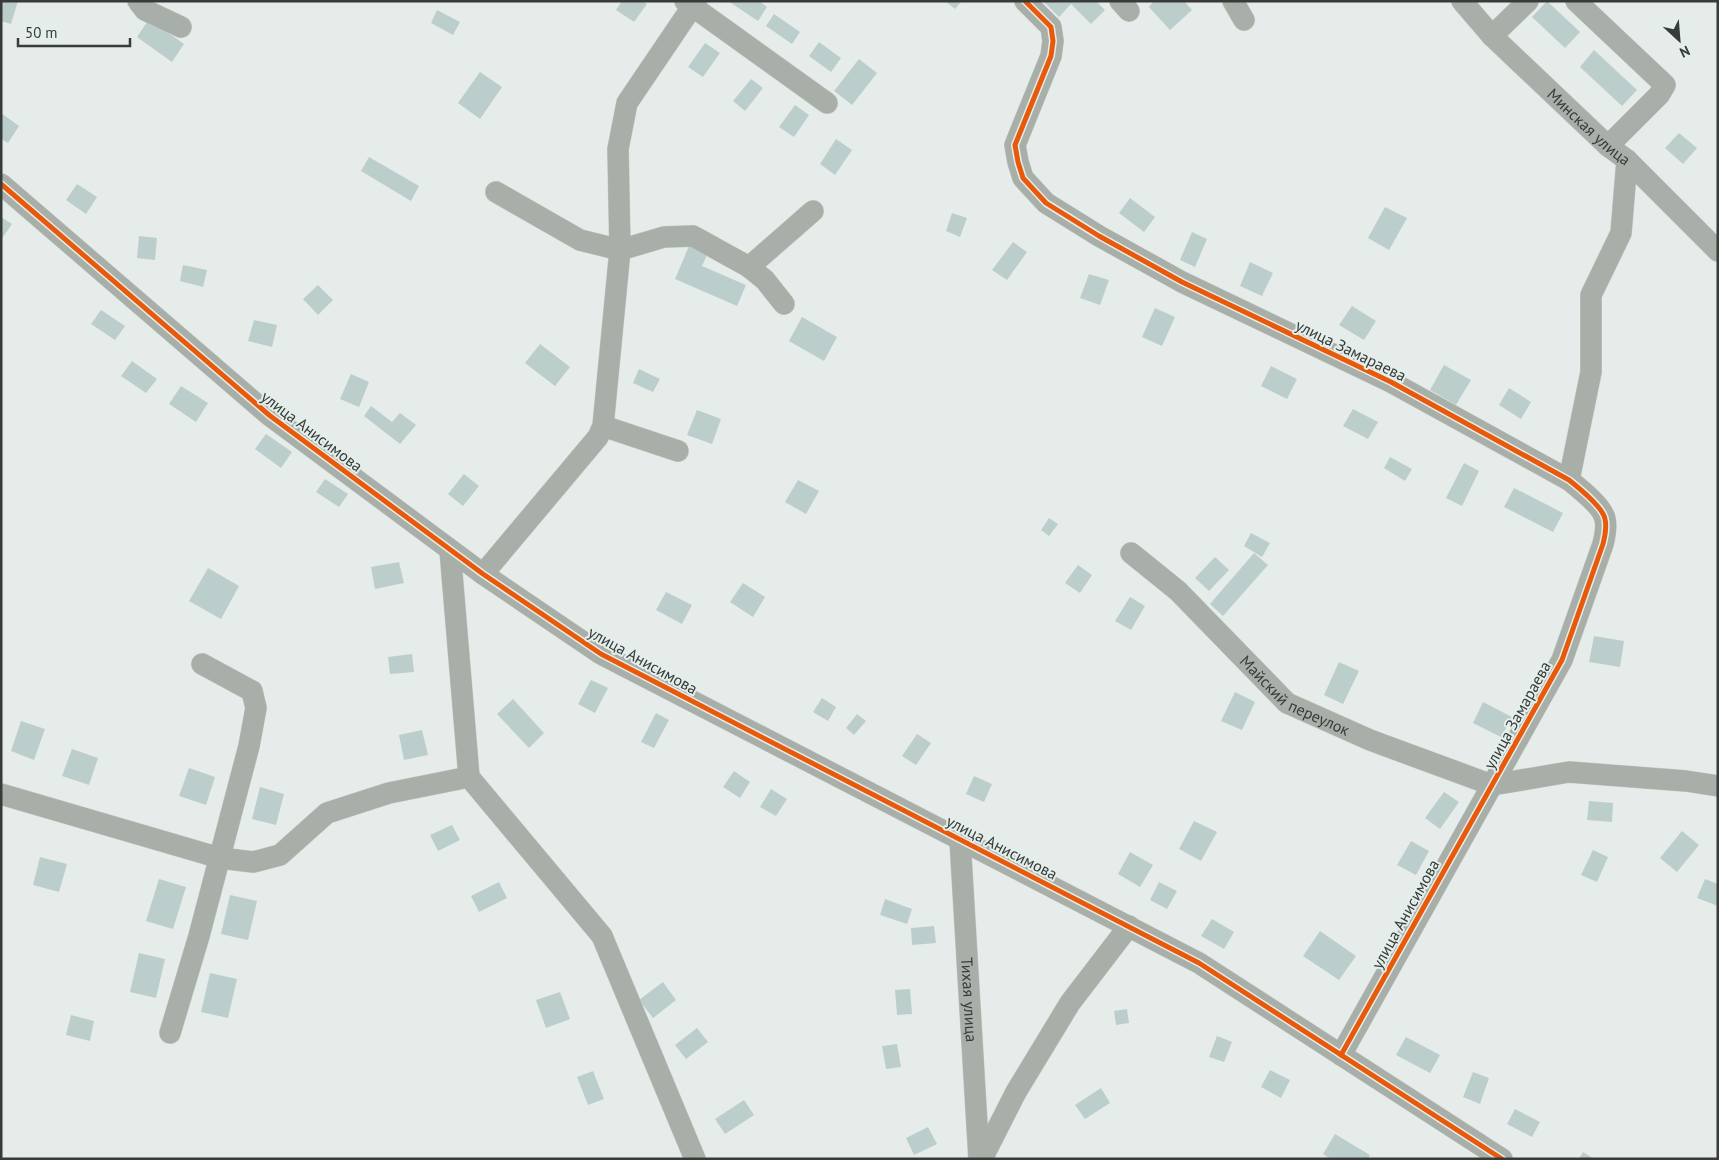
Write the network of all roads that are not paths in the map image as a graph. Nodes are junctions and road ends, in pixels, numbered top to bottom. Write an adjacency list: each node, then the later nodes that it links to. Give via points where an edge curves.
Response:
1 (138, 1): 9 (street, via 145,10)
2 (1025, 1): 23 (street, улица Замараева, via 1051,27 1053,41 1051,56 1015,144 1023,178 1046,203 1182,282 1391,382)
3 (1233, 1): 8 (street)
4 (1462, 1): 10 (street, Минская улица)
5 (1528, 1): 10 (street)
6 (1576, 1): 12 (street, via 1666,85)
7 (691, 3): 11 (street); 17 (street, via 627,103 618,150)
8 (1244, 20)
9 (181, 28)
10 (1492, 36): 12 (street, Минская улица)
11 (827, 103)
12 (1608, 146): 13 (street, Минская улица)
13 (1627, 160): 18 (street, Минская улица); 23 (street, via 1621,233 1591,295 1591,372)
14 (1, 184): 24 (street, улица Анисимова, via 269,415)
15 (496, 192): 17 (street, via 580,240)
16 (813, 211): 19 (street)
17 (620, 250): 19 (street, via 664,237 692,236); 21 (street)
18 (1718, 251)
19 (749, 267): 20 (street, via 765,280)
20 (784, 304)
21 (603, 426): 22 (street); 26 (street, via 598,437)
22 (678, 451)
23 (1569, 480): 29 (street, улица Замараева, via 1605,517 1603,544 1562,660)
24 (450, 550): 26 (street, улица Анисимова); 28 (street)
25 (1131, 552): 29 (street, Майский переулок, via 1184,597 1287,703 1370,740)
26 (483, 574): 32 (street, улица Анисимова, via 601,654)
27 (202, 664): 33 (street, via 252,690 256,708)
28 (469, 777): 33 (street, via 389,793 327,813 280,855 252,862); 37 (street, via 602,936)
29 (1492, 785): 30 (street, улица Замараева, via 1569,772); 36 (street, улица Анисимова)
30 (1718, 786)
31 (1, 794): 33 (street)
32 (960, 840): 34 (street, улица Анисимова); 38 (street, Тихая улица)
33 (220, 858): 35 (street)
34 (1128, 926): 36 (street, улица Анисимова, via 1198,963); 38 (street, via 1070,1003 1016,1092)
35 (170, 1033)
36 (1341, 1055): 39 (street, улица Анисимова)
37 (695, 1159)
38 (981, 1159)
39 (1502, 1159)

